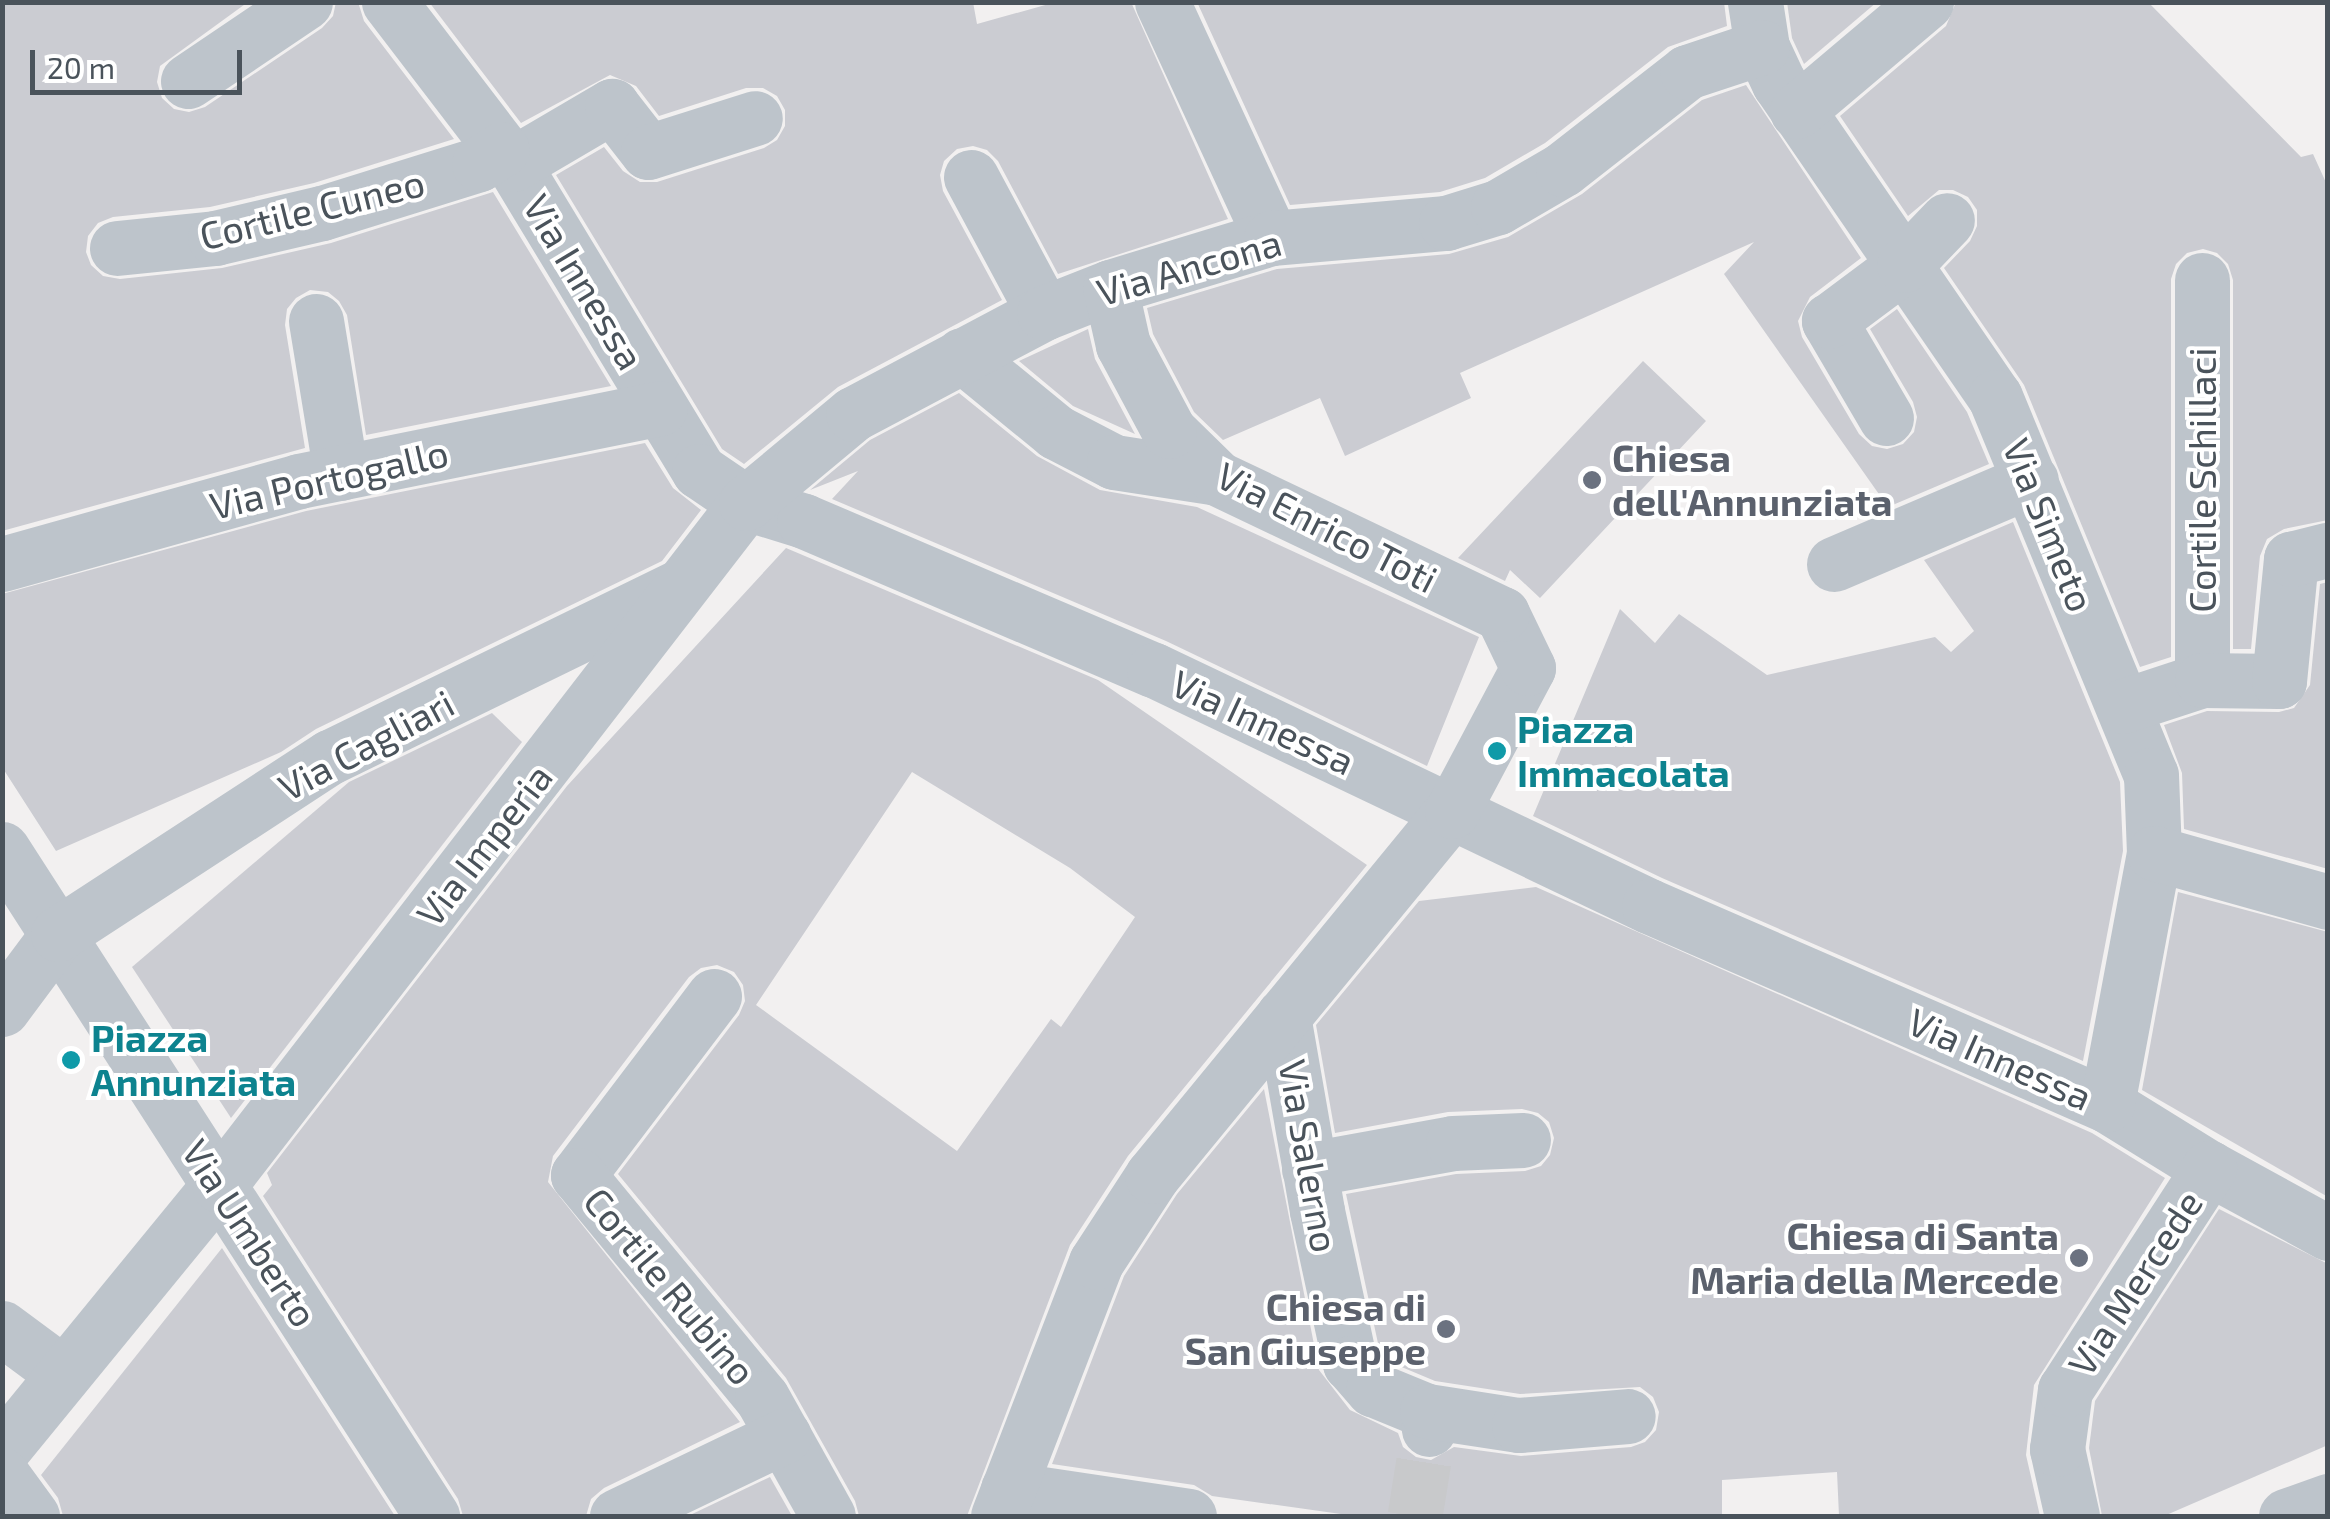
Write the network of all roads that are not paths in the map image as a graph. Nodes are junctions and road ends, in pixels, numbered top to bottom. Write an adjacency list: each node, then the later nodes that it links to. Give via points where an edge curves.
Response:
1 (305, 2): 6 (street)
2 (389, 2): 9 (street, Via Innessa)
3 (1162, 2): 12 (street)
4 (1926, 2): 7 (street)
5 (1758, 25): 7 (street, Via Simeto); 12 (street, Via Ancona, via 1563,168 1498,207 1446,223)
6 (188, 81)
7 (1798, 111): 14 (street, Via Simeto)
8 (755, 118): 9 (street, Cortile Cuneo, via 648,152 612,106)
9 (507, 156): 13 (street, Cortile Cuneo, via 215,238); 20 (street, Via Innessa)
10 (970, 177): 17 (street)
11 (1947, 220): 14 (street)
12 (1270, 238): 16 (street, Via Ancona)
13 (117, 248)
14 (1904, 265): 21 (street, via 1829,320); 24 (street, Via Simeto, via 1995,397)
15 (2202, 280): 30 (street, Cortile Schillaci)
16 (1110, 287): 17 (street, Via Ancona); 23 (street, Via Enrico Toti, via 1122,345 1169,431)
17 (1044, 313): 19 (street, Via Ancona)
18 (316, 321): 22 (street)
19 (962, 355): 23 (street, via 1056,432 1114,462); 25 (street, Via Ancona, via 853,414)
20 (660, 408): 22 (street, Via Portogallo); 25 (street, Via Innessa, via 699,472)
21 (1886, 418)
22 (341, 473): 27 (street, Via Portogallo)
23 (1217, 478): 32 (street, Via Enrico Toti, via 1502,614 1528,668)
24 (2031, 480): 28 (street); 31 (street, Via Simeto)
25 (746, 502): 29 (street, Via Imperia); 32 (street, Via Innessa, via 1154,670)
26 (2328, 550): 30 (street, via 2290,559 2279,680)
27 (2, 564)
28 (1834, 564)
29 (688, 582): 36 (street, Via Cagliari, via 330,758); 44 (street, Via Imperia)
30 (2202, 680): 31 (street)
31 (2123, 706): 34 (street, Via Simeto, via 2151,774)
32 (1452, 811): 39 (street); 40 (street, Via Innessa, via 1650,906)
33 (2, 849): 36 (street, Via Umberto)
34 (2154, 853): 35 (street); 40 (street, Via Simeto)
35 (2328, 902)
36 (58, 934): 38 (street); 44 (street, Via Umberto)
37 (714, 996): 49 (street, Cortile Rubino, via 578,1175 762,1398)
38 (2, 1009)
39 (1283, 1016): 43 (street, Via Salerno); 53 (street, via 1152,1176 1096,1262)
40 (2106, 1105): 42 (street, Via Innessa)
41 (1523, 1140): 43 (street, via 1452,1143)
42 (2209, 1168): 45 (street, Via Innessa); 59 (street, Via Mercede, via 2065,1390 2057,1450)
43 (1309, 1169): 48 (street, Via Salerno, via 1350,1362 1373,1390 1428,1420 1520,1426)
44 (219, 1185): 47 (street, Via Imperia); 55 (street, Via Umberto)
45 (2328, 1233)
46 (2, 1328): 47 (street)
47 (64, 1374): 50 (street, Via Imperia)
48 (1628, 1416)
49 (784, 1436): 56 (street); 57 (street)
50 (2, 1450)
51 (2, 1475): 54 (street)
52 (2328, 1501): 60 (street)
53 (1003, 1503): 58 (street)
54 (32, 1516)
55 (432, 1516)
56 (617, 1516)
57 (828, 1516)
58 (1189, 1516)
59 (2072, 1516)
60 (2286, 1516)

